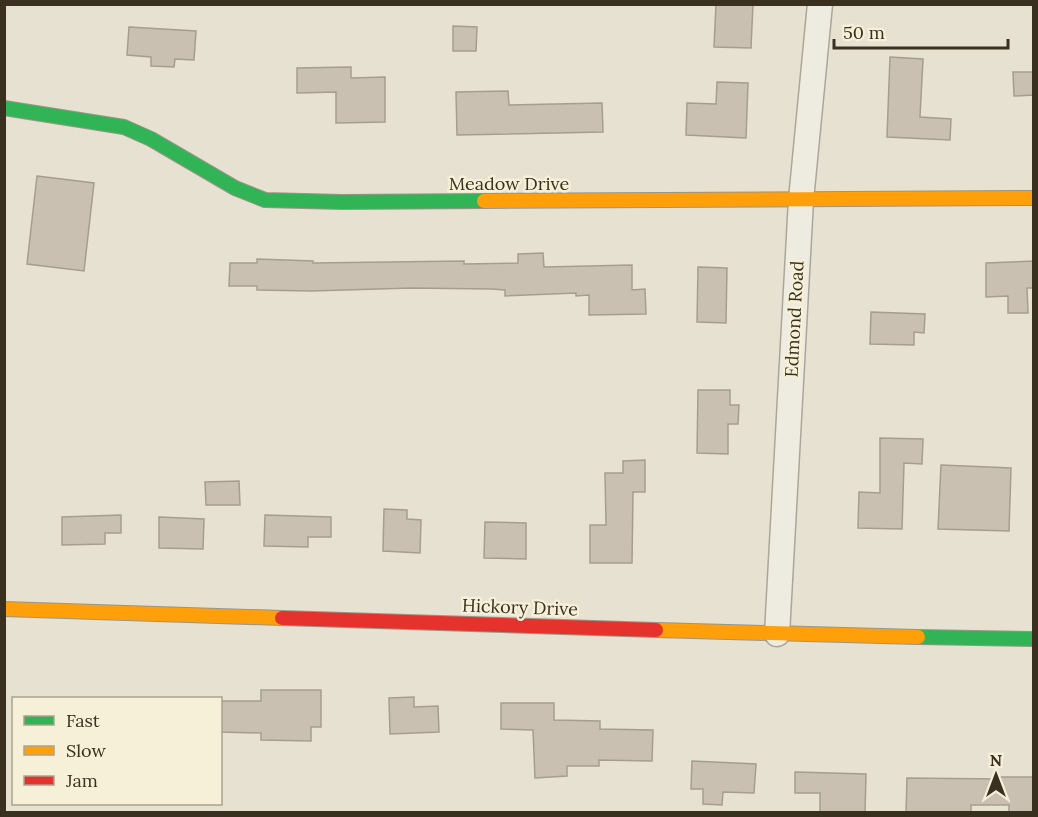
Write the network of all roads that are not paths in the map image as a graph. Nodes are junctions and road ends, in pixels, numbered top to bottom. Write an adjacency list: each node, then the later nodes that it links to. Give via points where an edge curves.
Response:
1 (820, 4): 4 (street, Edmond Road)
2 (4, 108): 4 (street, Meadow Drive, via 124,127 235,188 265,200)
3 (1034, 198): 4 (street, Meadow Drive)
4 (801, 200): 6 (street, Edmond Road)
5 (4, 609): 6 (street, Hickory Drive)
6 (777, 634): 7 (street, Hickory Drive)
7 (1034, 639)

